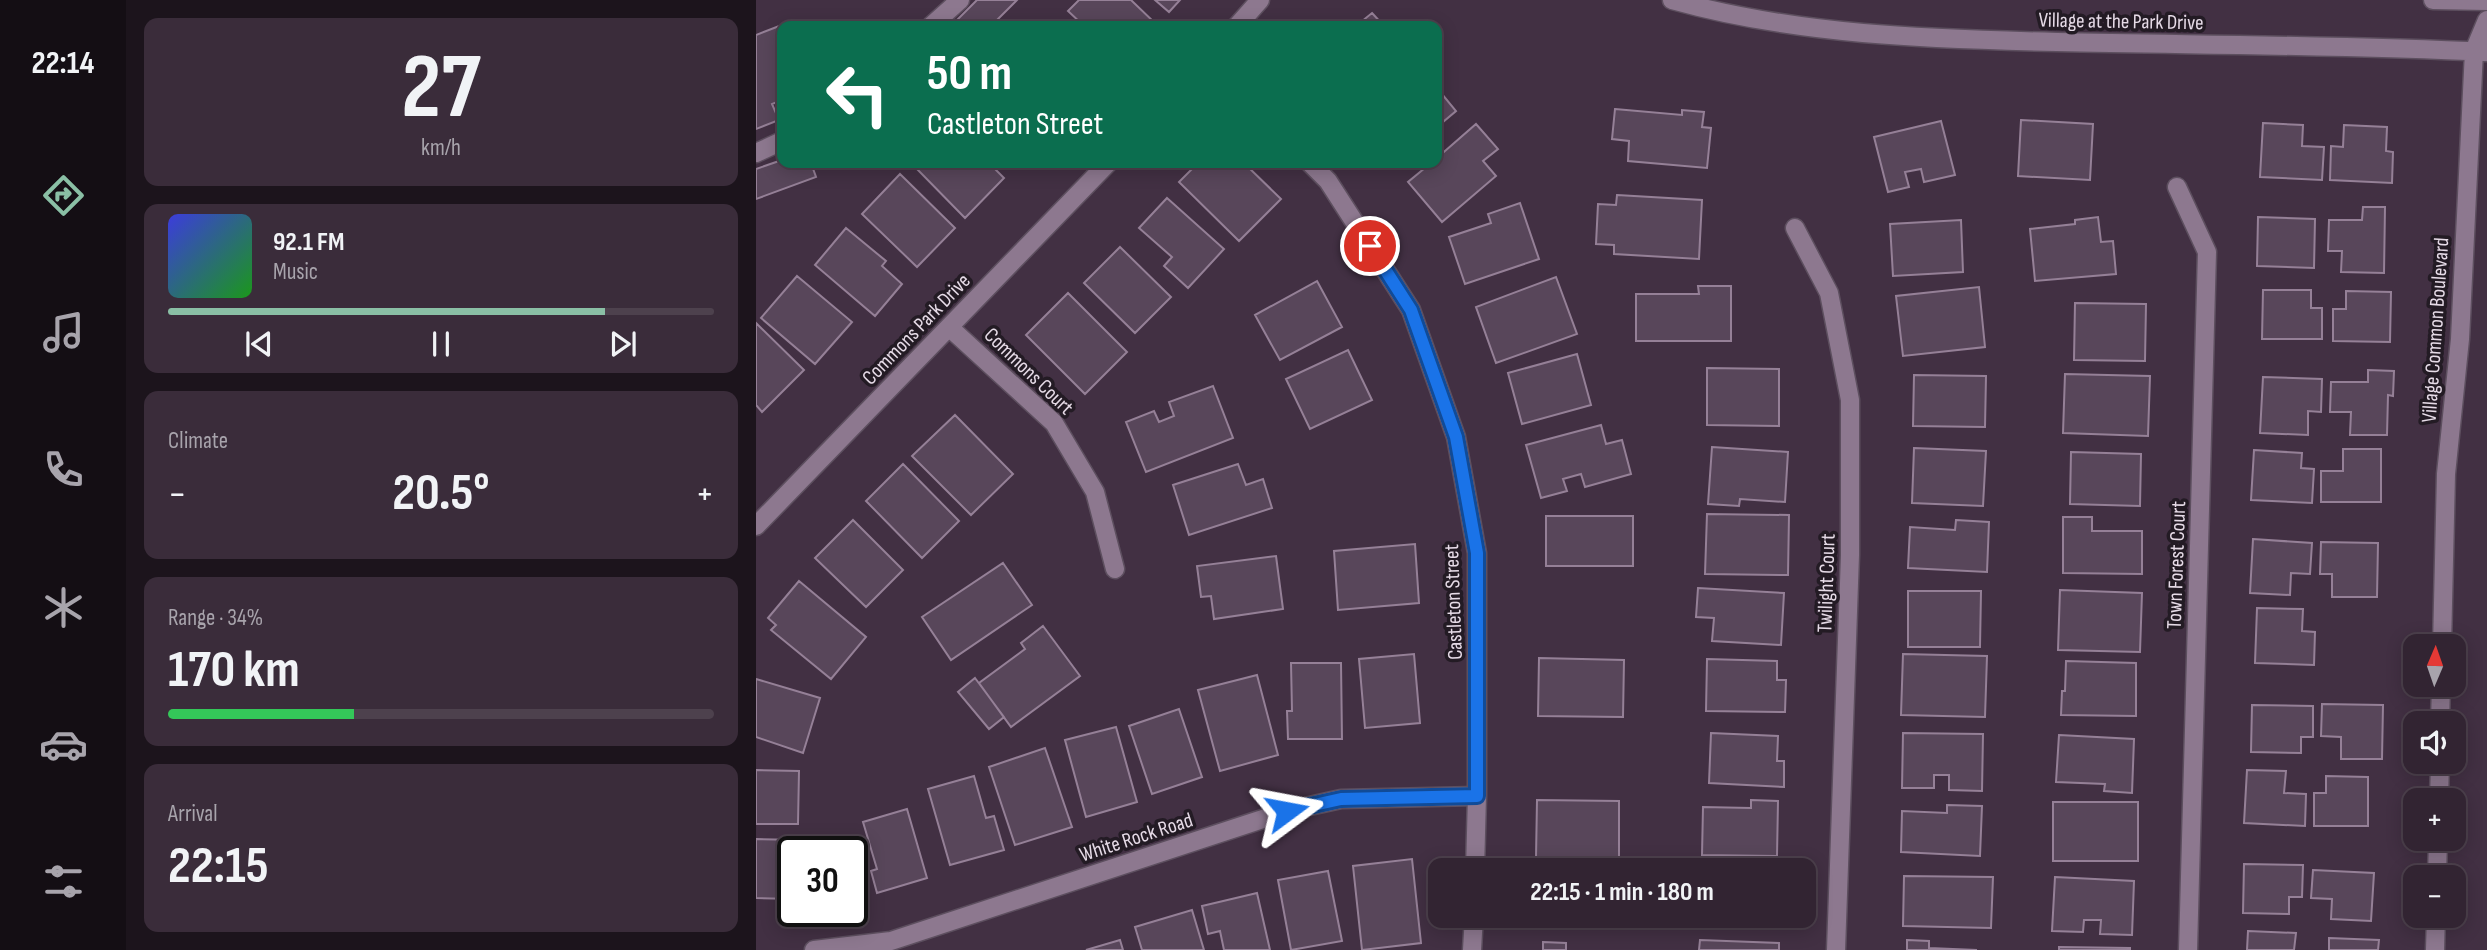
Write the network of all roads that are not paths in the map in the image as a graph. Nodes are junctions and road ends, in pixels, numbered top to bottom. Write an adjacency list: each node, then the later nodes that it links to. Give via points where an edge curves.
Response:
1 (960, 0): 7 (street)
2 (1260, 0): 8 (street)
3 (1672, 0): 9 (street, Village at the Park Drive, via 1831,31 1954,39)
4 (2434, 0): 5 (street)
5 (2487, 1)
6 (2487, 20): 9 (street, Village Common Boulevard)
7 (937, 21)
8 (1241, 21)
9 (2480, 52): 19 (street, Village Common Boulevard, via 2446,474)
10 (777, 143): 11 (street)
11 (756, 153)
12 (1103, 168): 16 (street, Commons Park Drive)
13 (1316, 168): 20 (street, Castleton Street, via 1411,310 1456,437 1477,553)
14 (2177, 187): 27 (street, Town Forest Court, via 2207,251)
15 (1795, 228): 26 (street, Twilight Court, via 1829,293 1850,400 1850,555)
16 (949, 327): 17 (street, Commons Park Drive); 18 (street, Commons Court, via 1054,423 1096,492)
17 (756, 526)
18 (1115, 569)
19 (2442, 634)
20 (1477, 796): 21 (street, Castleton Street); 24 (street, White Rock Road, via 1341,799 1287,811 891,941)
21 (1475, 858)
22 (1473, 928): 25 (street)
23 (2436, 928): 28 (street)
24 (814, 950)
25 (1472, 950)
26 (1836, 950)
27 (2188, 950)
28 (2435, 950)

